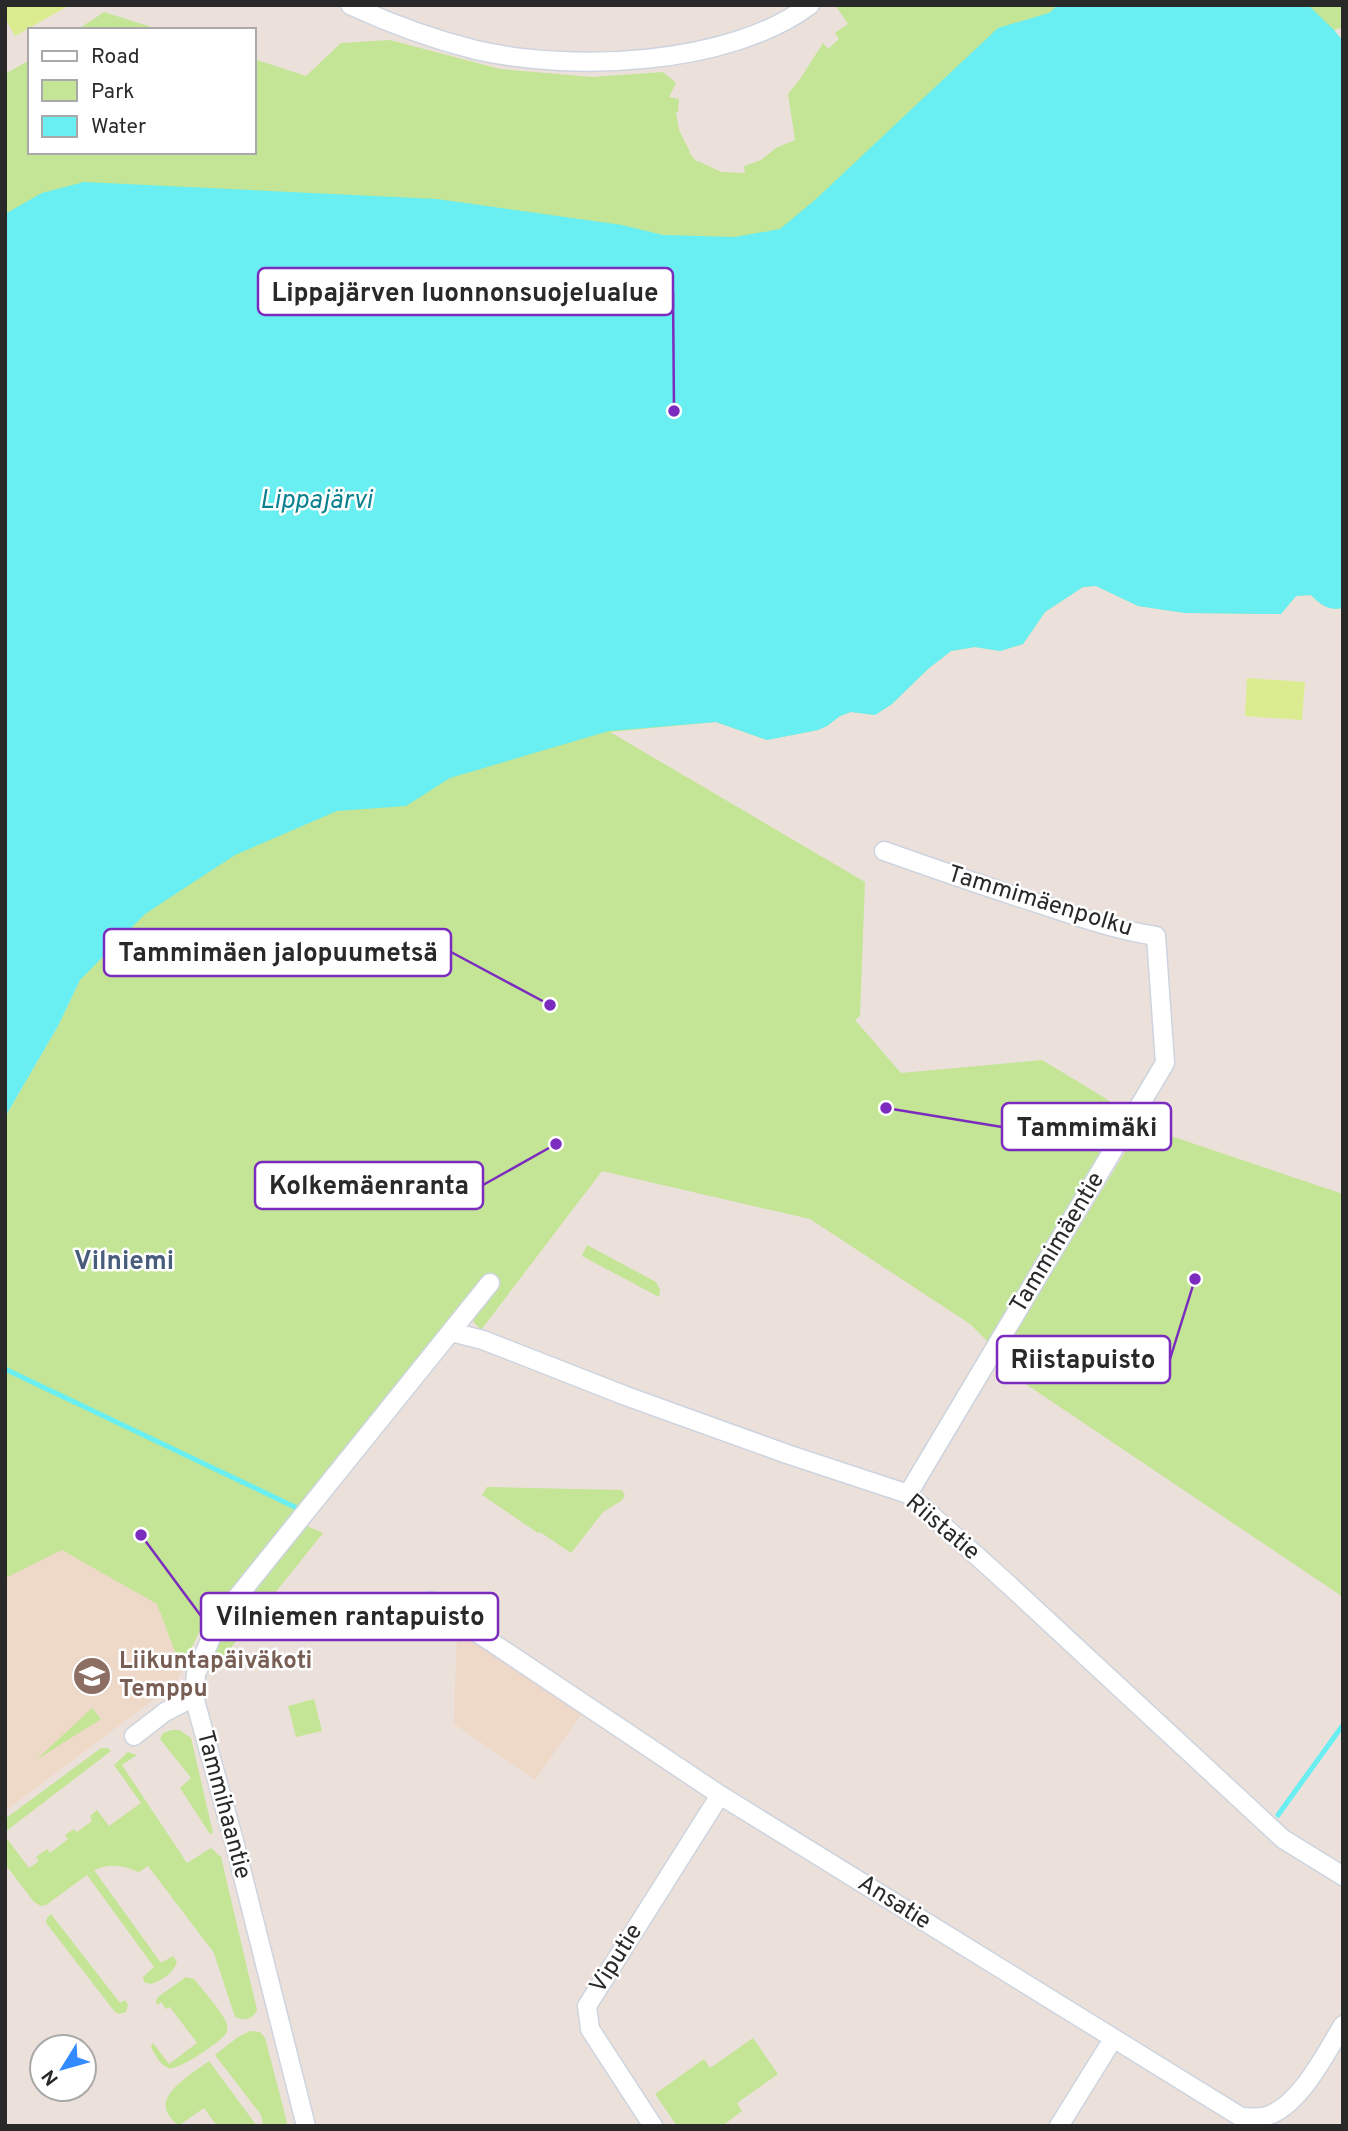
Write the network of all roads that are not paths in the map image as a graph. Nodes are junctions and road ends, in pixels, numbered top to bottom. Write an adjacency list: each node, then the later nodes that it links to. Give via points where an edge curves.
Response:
1 (351, 5): 2 (street, via 437,40 479,50 577,61 632,61 719,47 784,21)
2 (810, 5)
3 (884, 851): 4 (street, Tammimäenpolku, via 1086,919 1156,936)
4 (1165, 1063): 7 (street, Tammimäentie)
5 (490, 1283): 6 (street, Tammihaantie)
6 (452, 1332): 7 (street, Riistatie); 9 (street, Tammihaantie, via 218,1620 196,1674)
7 (908, 1494): 12 (street, Riistatie, via 1283,1839)
8 (430, 1601): 11 (street, Ansatie)
9 (194, 1697): 10 (street); 15 (street, Tammihaantie)
10 (134, 1736)
11 (720, 1795): 14 (street, Ansatie); 16 (street, Viputie, via 587,2006 590,2029)
12 (1343, 1876)
13 (1343, 2025): 14 (street, Ansatie, via 1314,2073 1287,2104 1265,2117 1241,2117)
14 (1113, 2039): 17 (street)
15 (306, 2126)
16 (653, 2126)
17 (1059, 2126)

